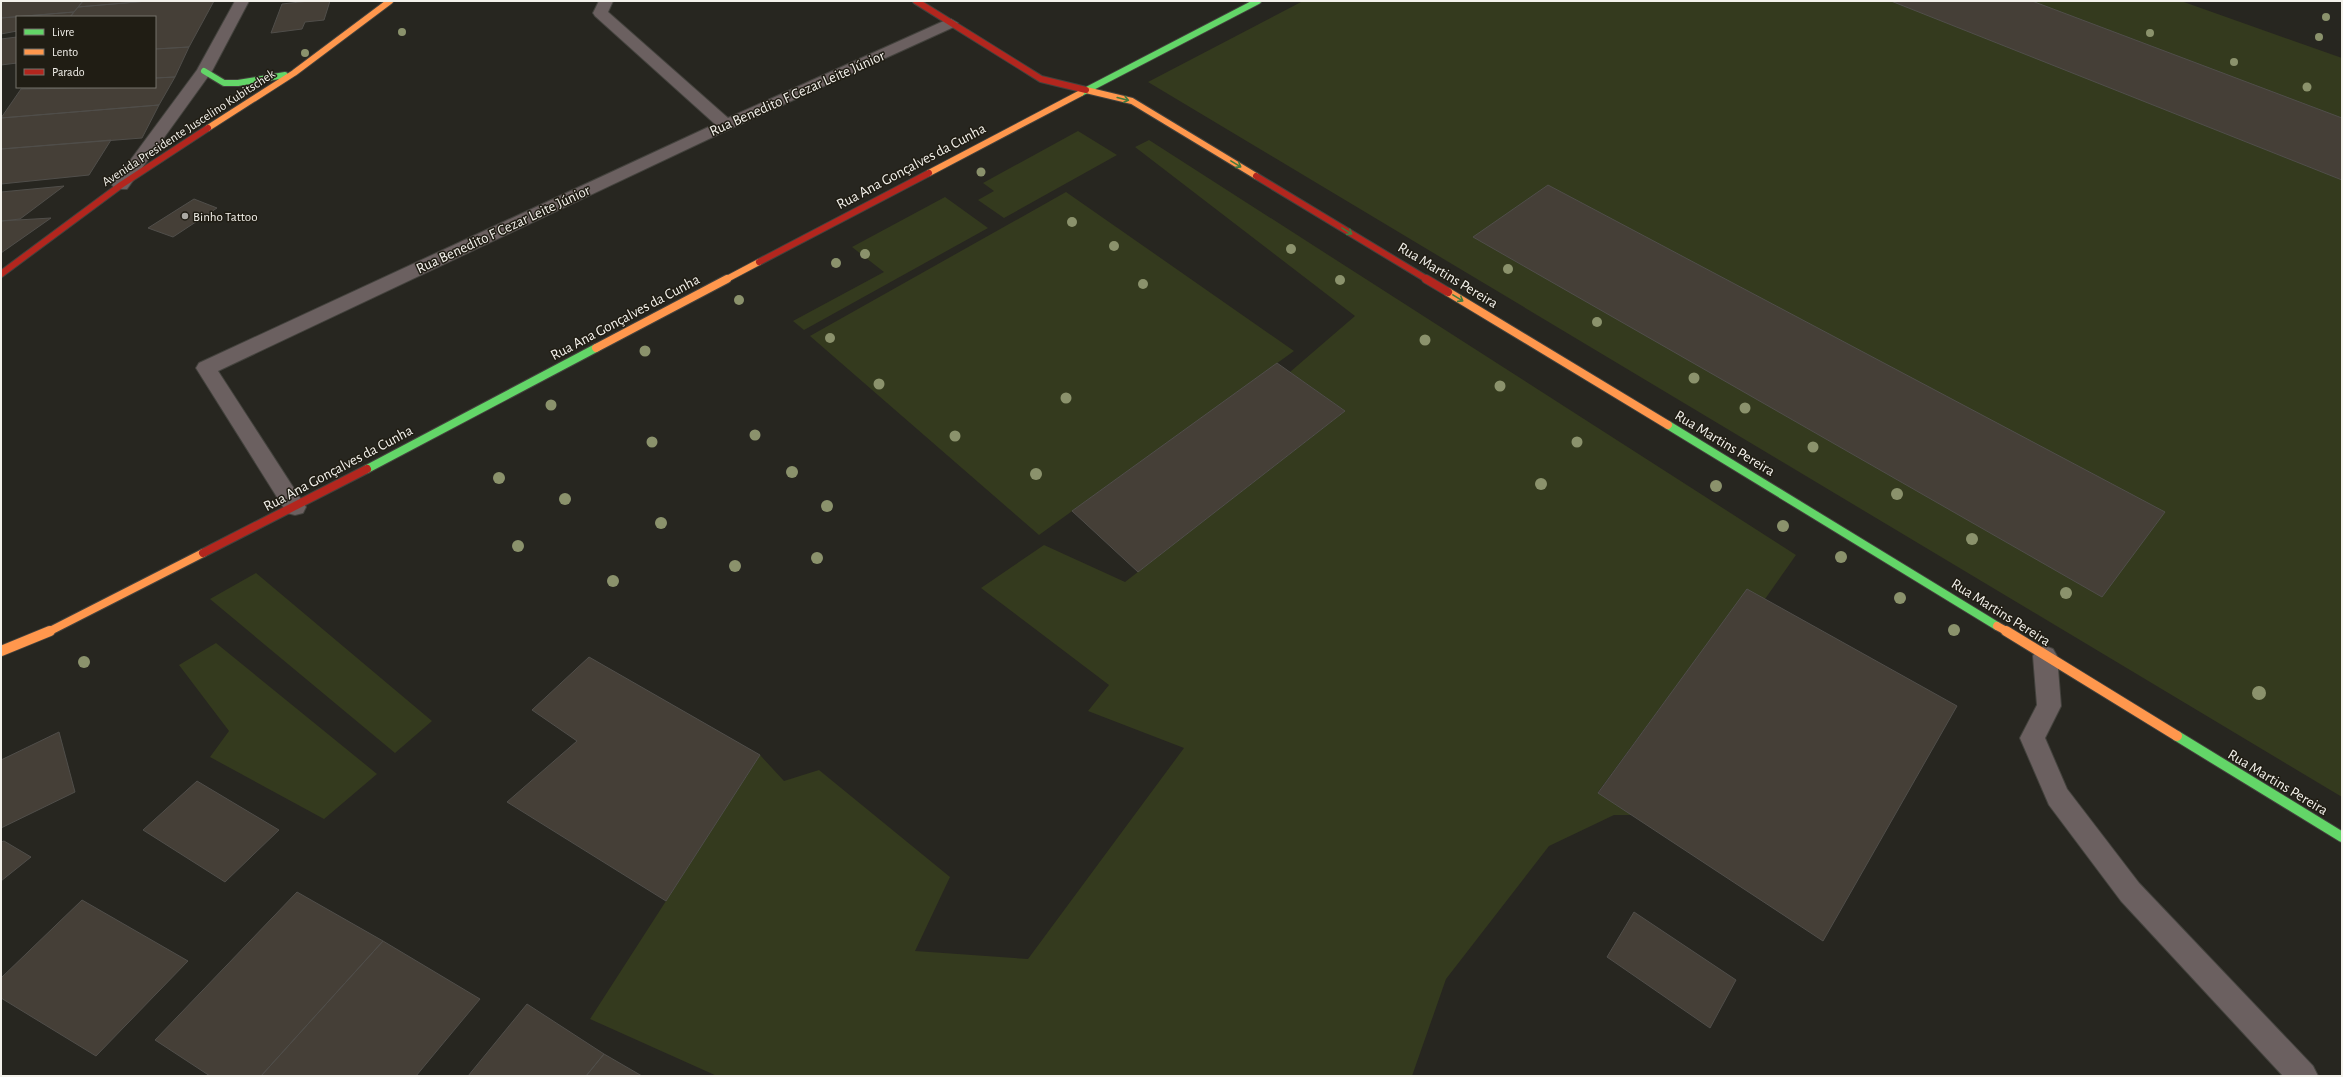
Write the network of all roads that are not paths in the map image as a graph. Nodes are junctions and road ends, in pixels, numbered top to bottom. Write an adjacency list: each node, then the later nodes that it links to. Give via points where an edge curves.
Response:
1 (242, 1): 7 (street)
2 (390, 1): 8 (street, Avenida Presidente Juscelino Kubitschek)
3 (606, 1): 10 (street, via 600,13)
4 (916, 1): 6 (street, Rua Martins Pereira)
5 (1258, 1): 9 (street, Rua Ana Gonçalves da Cunha)
6 (951, 24): 9 (street, Rua Martins Pereira, via 1041,79); 10 (street, Rua Benedito F Cezar Leite Júnior)
7 (204, 71): 8 (street, via 224,83); 11 (street)
8 (294, 73): 11 (street, Avenida Presidente Juscelino Kubitschek)
9 (1086, 90): 13 (street, Rua Ana Gonçalves da Cunha); 15 (street, Rua Martins Pereira, one-way to 15, via 1132,101)
10 (726, 126): 13 (street, Rua Benedito F Cezar Leite Júnior, via 206,368)
11 (121, 185): 12 (street, Avenida Presidente Juscelino Kubitschek)
12 (1, 274)
13 (295, 507): 14 (street, Rua Ana Gonçalves da Cunha, via 45,634)
14 (1, 651)
15 (2045, 656): 16 (street, Rua Martins Pereira); 17 (street, via 2049,706 2032,738 2058,797 2130,892)
16 (2342, 837)
17 (2303, 1076)

